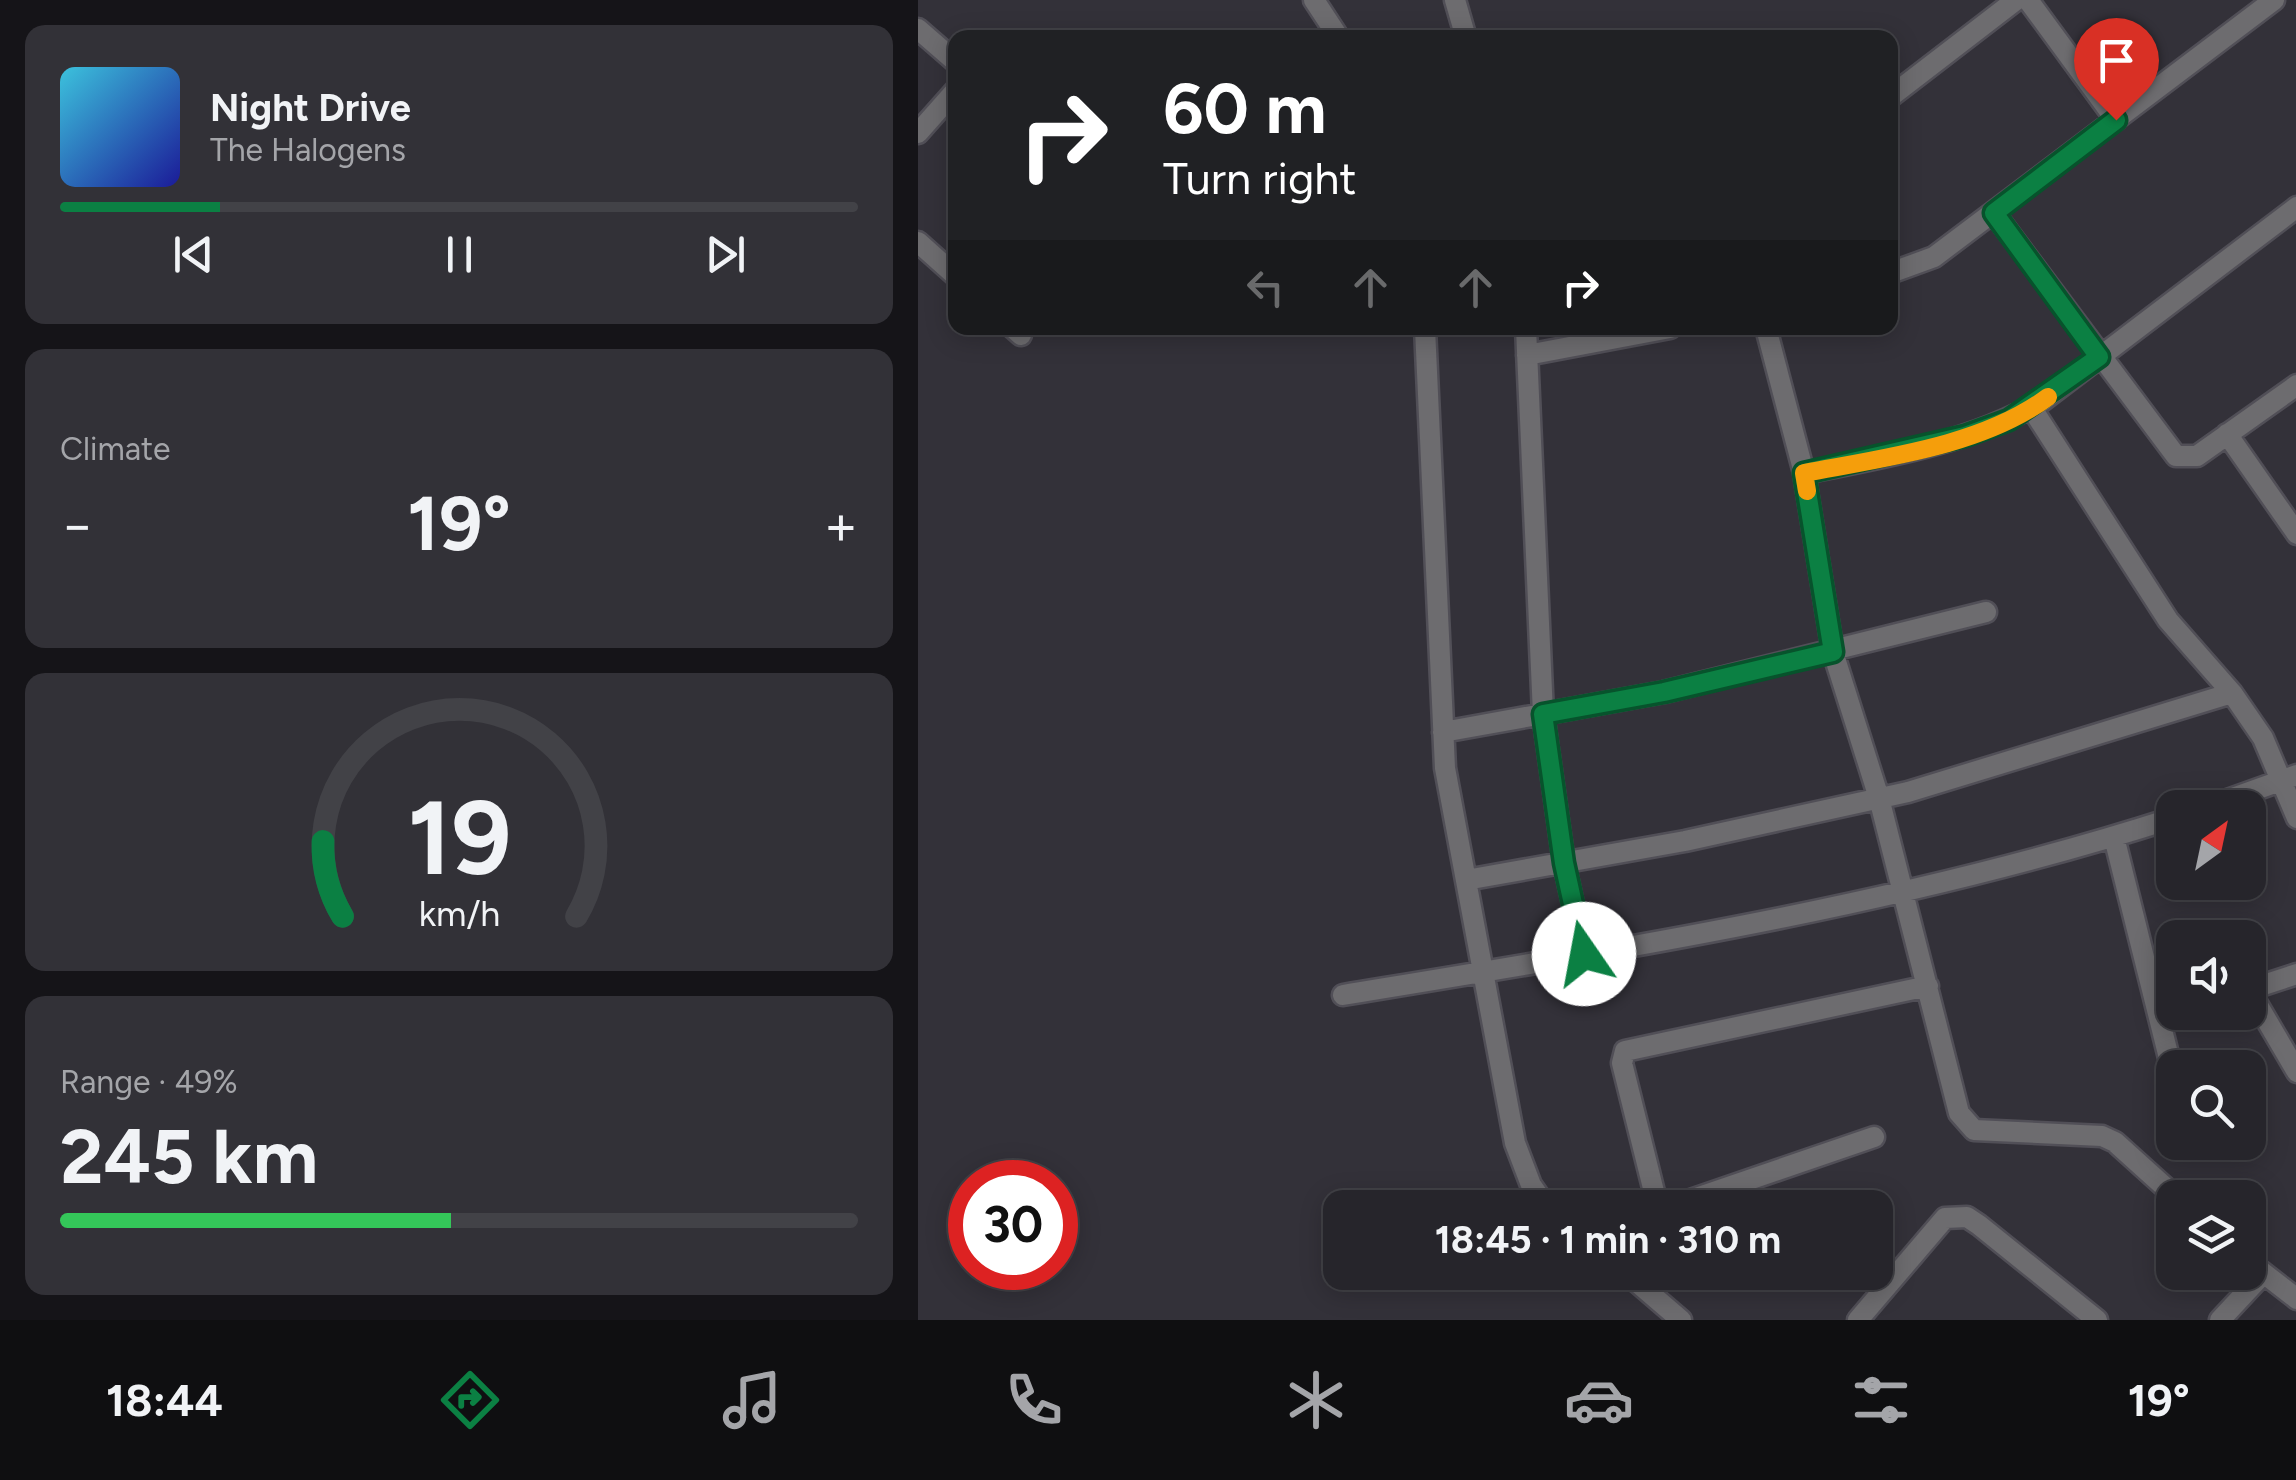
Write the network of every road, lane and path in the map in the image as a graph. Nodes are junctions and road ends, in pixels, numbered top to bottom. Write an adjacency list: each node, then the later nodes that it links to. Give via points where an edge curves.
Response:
1 (1314, 0): 7 (street)
2 (1455, 0): 8 (street)
3 (2016, 0): 10 (street)
4 (2028, 0): 12 (street)
5 (2274, 0): 12 (street)
6 (918, 30): 9 (street)
7 (1334, 30)
8 (1464, 30)
9 (948, 55)
10 (1898, 90)
11 (948, 99): 13 (street)
12 (2116, 120): 15 (street)
13 (918, 133)
14 (2296, 207): 24 (street)
15 (1994, 213): 18 (street, via 1934,258); 24 (street)
16 (918, 242): 17 (street)
17 (948, 269)
18 (1898, 271)
19 (1425, 335): 34 (street)
20 (1526, 335): 23 (street)
21 (1634, 335): 23 (street)
22 (1768, 335): 28 (street)
23 (1527, 356): 33 (street)
24 (2099, 357): 26 (street); 27 (street, via 2176,456 2197,456)
25 (2296, 385): 27 (street)
26 (2031, 408): 28 (street, via 1965,436); 32 (street, via 2168,620)
27 (2228, 434): 29 (street)
28 (1804, 473): 31 (street)
29 (2296, 534)
30 (1986, 612): 31 (street)
31 (1833, 652): 33 (street); 37 (street)
32 (2232, 693): 35 (street); 37 (street)
33 (1543, 714): 34 (street); 41 (street)
34 (1442, 732): 42 (street)
35 (2288, 780): 36 (street); 38 (street)
36 (2258, 790)
37 (1878, 798): 41 (street); 43 (street)
38 (2296, 818)
39 (2156, 823): 40 (street)
40 (2114, 837): 43 (street); 50 (street)
41 (1564, 863): 42 (street); 44 (street)
42 (1466, 880): 45 (street)
43 (1903, 892): 44 (street); 48 (street)
44 (1584, 954): 45 (street)
45 (1484, 972): 49 (street); 55 (street, via 1515,1143)
46 (2296, 974): 47 (street)
47 (2266, 984)
48 (1928, 986): 54 (street, via 1964,1122 1974,1130 2102,1136); 56 (street, via 1625,1051 1622,1063)
49 (1343, 996)
50 (2156, 1008)
51 (2266, 1020): 52 (street)
52 (2296, 1072)
53 (1874, 1137): 57 (street)
54 (2157, 1180)
55 (1534, 1190)
56 (1654, 1190)
57 (1719, 1190)
58 (2266, 1276): 61 (street)
59 (1646, 1290): 63 (street)
60 (2240, 1290): 65 (street)
61 (2296, 1299)
62 (2092, 1319): 64 (street, via 1979,1225 1956,1216 1945,1218)
63 (1682, 1320)
64 (1858, 1320)
65 (2220, 1320)

